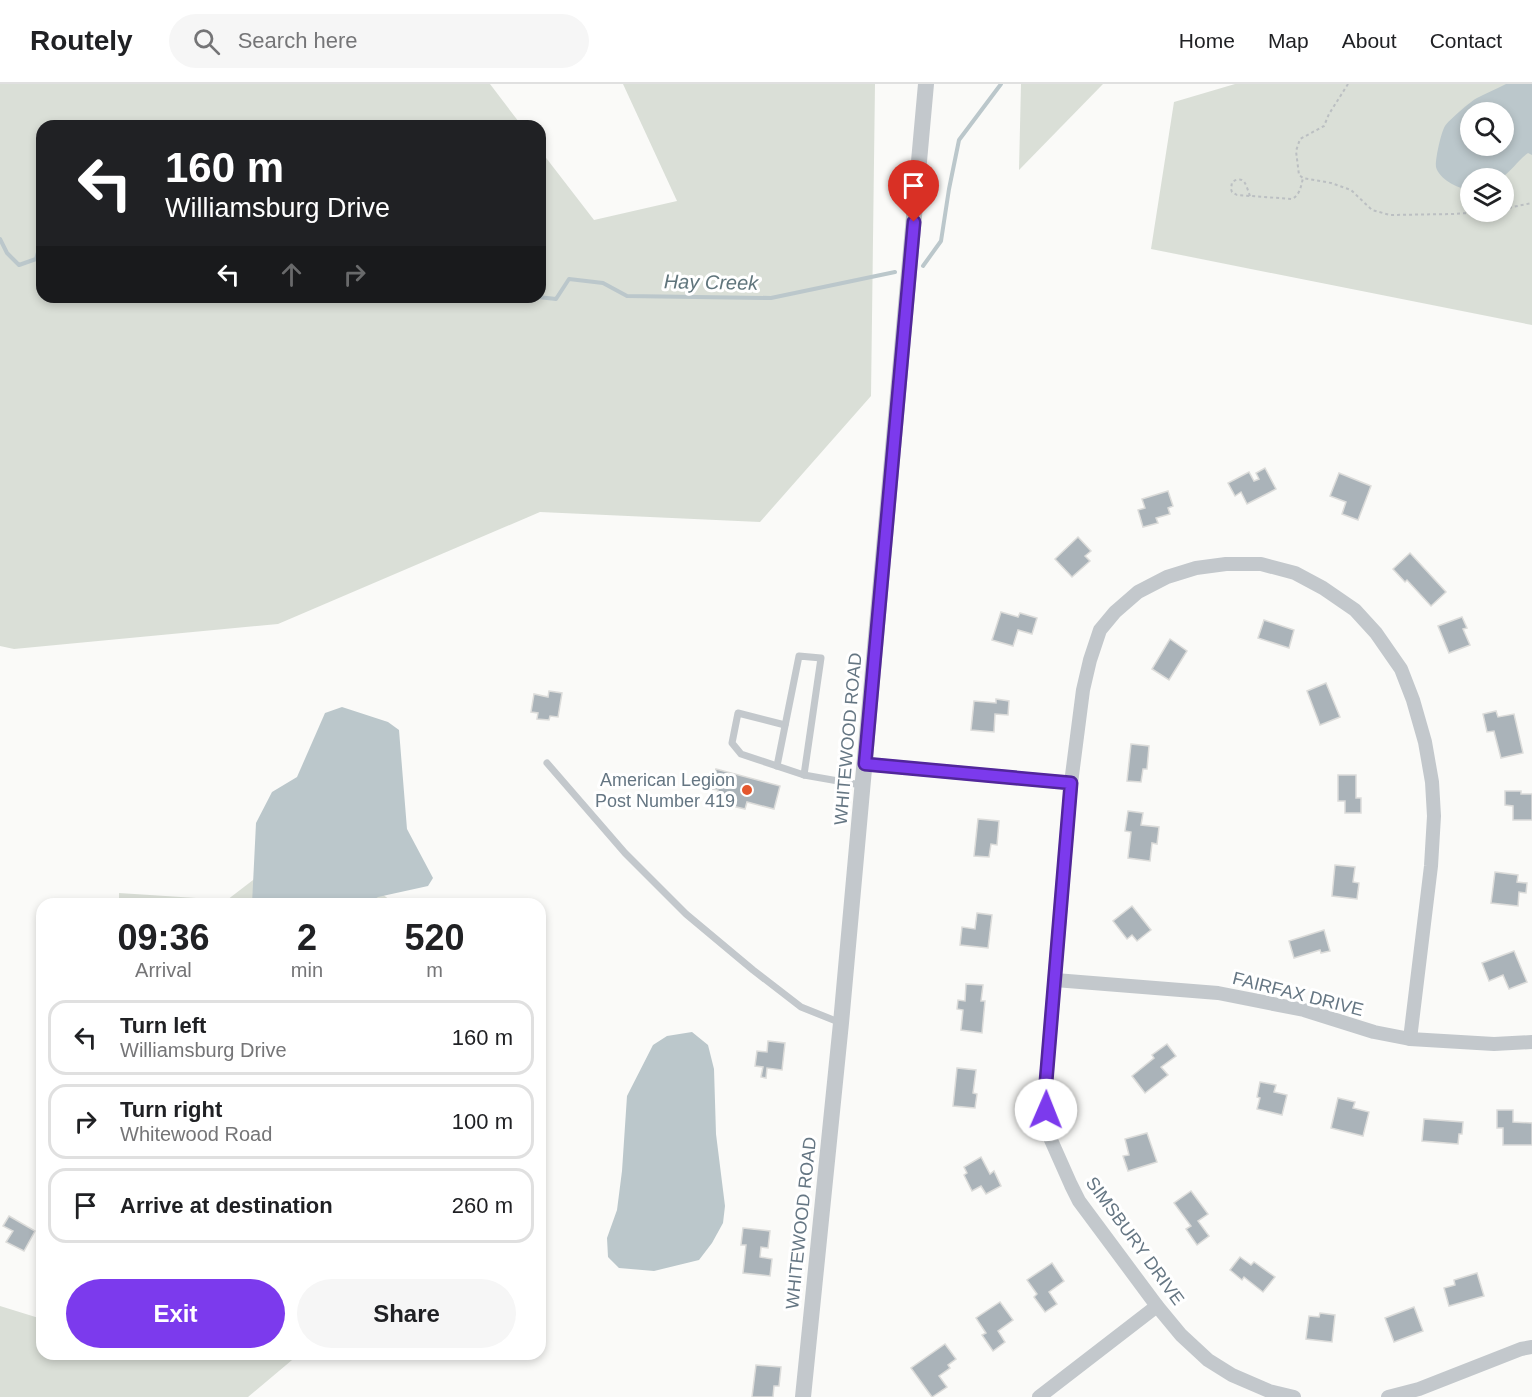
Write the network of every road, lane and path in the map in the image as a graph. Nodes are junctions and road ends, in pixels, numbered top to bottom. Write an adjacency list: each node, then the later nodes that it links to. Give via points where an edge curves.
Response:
1 (926, 84): 10 (street, WHITEWOOD ROAD)
2 (1348, 84): 3 (path, via 1324,126 1300,139 1296,162)
3 (1303, 178): 4 (path, via 1297,197 1292,199); 7 (path, via 1352,190 1372,210 1390,215)
4 (1250, 196): 4 (path, via 1232,192 1232,182 1242,179)
5 (1532, 203): 6 (path)
6 (1514, 207)
7 (1460, 214)
8 (785, 725): 11 (lane); 11 (lane, via 738,713 732,743 741,754); 12 (lane, via 799,656 821,658)
9 (546, 763): 16 (lane, via 625,853 686,914 801,1007)
10 (865, 764): 13 (street); 14 (street, WHITEWOOD ROAD)
11 (777, 766): 12 (lane)
12 (804, 775): 14 (lane)
13 (1071, 783): 15 (street, SIMSBURY DRIVE); 17 (street, SIMSBURY DRIVE, via 1083,690 1100,630 1138,592 1196,568 1261,564 1295,573 1355,610 1401,669 1425,742 1432,782 1431,866)
14 (863, 786): 16 (street, WHITEWOOD ROAD)
15 (1055, 980): 17 (street, FAIRFAX DRIVE, via 1218,993 1304,1010); 19 (street, SIMSBURY DRIVE, via 1046,1082 1051,1140 1079,1202)
16 (841, 1023): 21 (street, WHITEWOOD ROAD)
17 (1410, 1039): 18 (street, FAIRFAX DRIVE)
18 (1532, 1042)
19 (1157, 1306): 22 (street); 23 (street, SIMSBURY DRIVE, via 1208,1360 1269,1391)
20 (1532, 1347): 24 (street)
21 (803, 1397)
22 (1039, 1397)
23 (1294, 1397)
24 (1388, 1397)

